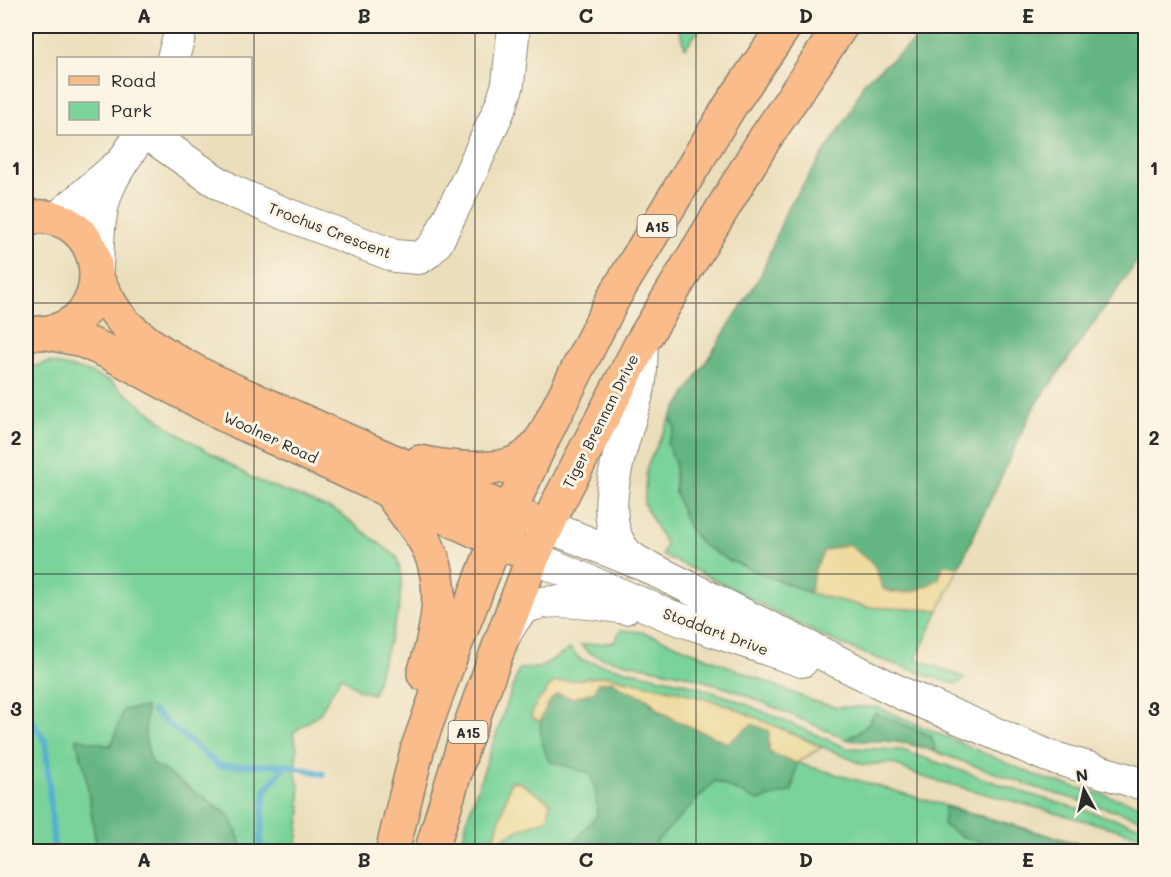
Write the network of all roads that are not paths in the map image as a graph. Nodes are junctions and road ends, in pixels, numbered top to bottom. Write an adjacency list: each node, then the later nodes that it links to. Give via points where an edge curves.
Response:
1 (182, 26): 5 (street)
2 (514, 26): 6 (street, Trochus Crescent, via 508,84 502,103 436,242 419,258 395,256 273,209)
3 (785, 26): 11 (main road, A15, via 730,106 614,297)
4 (841, 26): 10 (main road, Tiger Brennan Drive / A15, via 764,140)
5 (173, 57)
6 (141, 139): 7 (street, via 107,175); 8 (street, via 112,181 103,203)
7 (36, 217): 8 (main road, Woolner Road, via 72,227 80,234 93,254)
8 (97, 273): 9 (main road, via 92,300 81,315 67,326); 12 (main road, Woolner Road, via 115,312 155,347)
9 (33, 334): 12 (main road, Woolner Road, via 78,339 224,415)
10 (642, 342): 14 (main road, Tiger Brennan Drive / A15); 17 (street, via 639,385 616,465 612,515 621,549)
11 (544, 436): 12 (main road, via 525,458 515,463 493,467 445,466 408,460); 13 (main road, A15)
12 (388, 475): 13 (main road, Woolner Road); 15 (main road, Woolner Road); 21 (main road, via 424,538 438,576 439,612 415,704)
13 (509, 511): 14 (main road, Woolner Road); 15 (main road, A15)
14 (547, 526): 16 (main road, Tiger Brennan Drive / A15); 17 (street, Stoddart Drive)
15 (496, 541): 16 (main road, Woolner Road); 21 (main road, A15)
16 (533, 557): 18 (street, Stoddart Drive); 19 (main road, Tiger Brennan Drive / A15)
17 (644, 565): 20 (street, Stoddart Drive)
18 (670, 616): 19 (street, via 578,602 536,604 520,613); 20 (street, Stoddart Drive)
19 (500, 644): 24 (main road, Tiger Brennan Drive / A15)
20 (903, 694): 22 (street, Stoddart Drive, via 1048,756)
21 (418, 747): 23 (main road, A15)
22 (1146, 785)
23 (392, 852)
24 (431, 852)

